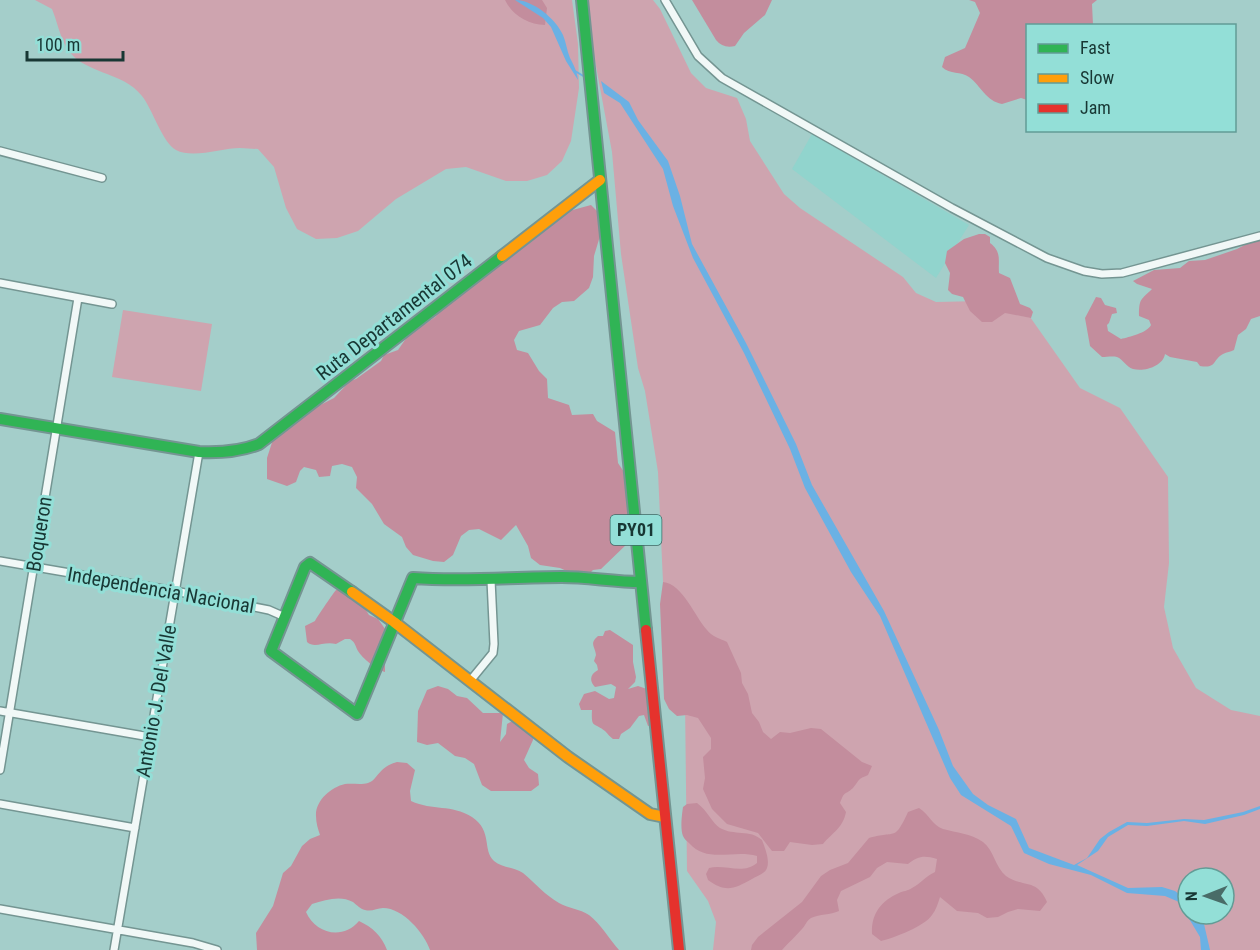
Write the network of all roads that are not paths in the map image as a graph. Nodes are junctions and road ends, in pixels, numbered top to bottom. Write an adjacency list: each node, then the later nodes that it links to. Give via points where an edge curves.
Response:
1 (582, 0): 5 (main road, PY01)
2 (665, 0): 6 (street, via 698,56 722,78 952,208 1066,266 1102,274 1122,273)
3 (0, 151): 4 (street)
4 (102, 178)
5 (600, 180): 12 (main road, Ruta Departamental 074, via 260,444 230,453); 16 (main road, PY01)
6 (1260, 236)
7 (0, 283): 8 (street)
8 (78, 298): 9 (street); 11 (street, Boqueron)
9 (112, 304)
10 (0, 419): 11 (main road, Ruta Departamental 074)
11 (56, 428): 12 (main road, Ruta Departamental 074); 14 (street, Boqueron)
12 (200, 452): 17 (street, Antonio J. Del Valle)
13 (0, 561): 14 (street, Independencia Nacional)
14 (33, 567): 17 (street, Independencia Nacional); 22 (street, Boqueron)
15 (491, 580): 16 (main road, via 564,577); 19 (main road, via 413,578); 20 (street, via 493,653)
16 (641, 582): 26 (main road, PY01)
17 (175, 591): 18 (street, Independencia Nacional, via 269,610); 23 (street, Antonio J. Del Valle)
18 (285, 617): 19 (main road, via 310,563); 19 (main road, via 271,651 357,714)
19 (394, 622): 20 (main road)
20 (470, 681): 26 (main road, via 641,808)
21 (0, 711): 22 (street)
22 (9, 713): 23 (street); 24 (street, Boqueron)
23 (150, 737): 27 (street, Antonio J. Del Valle)
24 (0, 770)
25 (0, 804): 27 (street)
26 (665, 817): 32 (main road, PY01)
27 (135, 828): 29 (street, Antonio J. Del Valle)
28 (0, 909): 29 (street)
29 (118, 929): 30 (street, Antonio J. Del Valle); 31 (street)
30 (114, 950)
31 (217, 950)
32 (679, 950)

